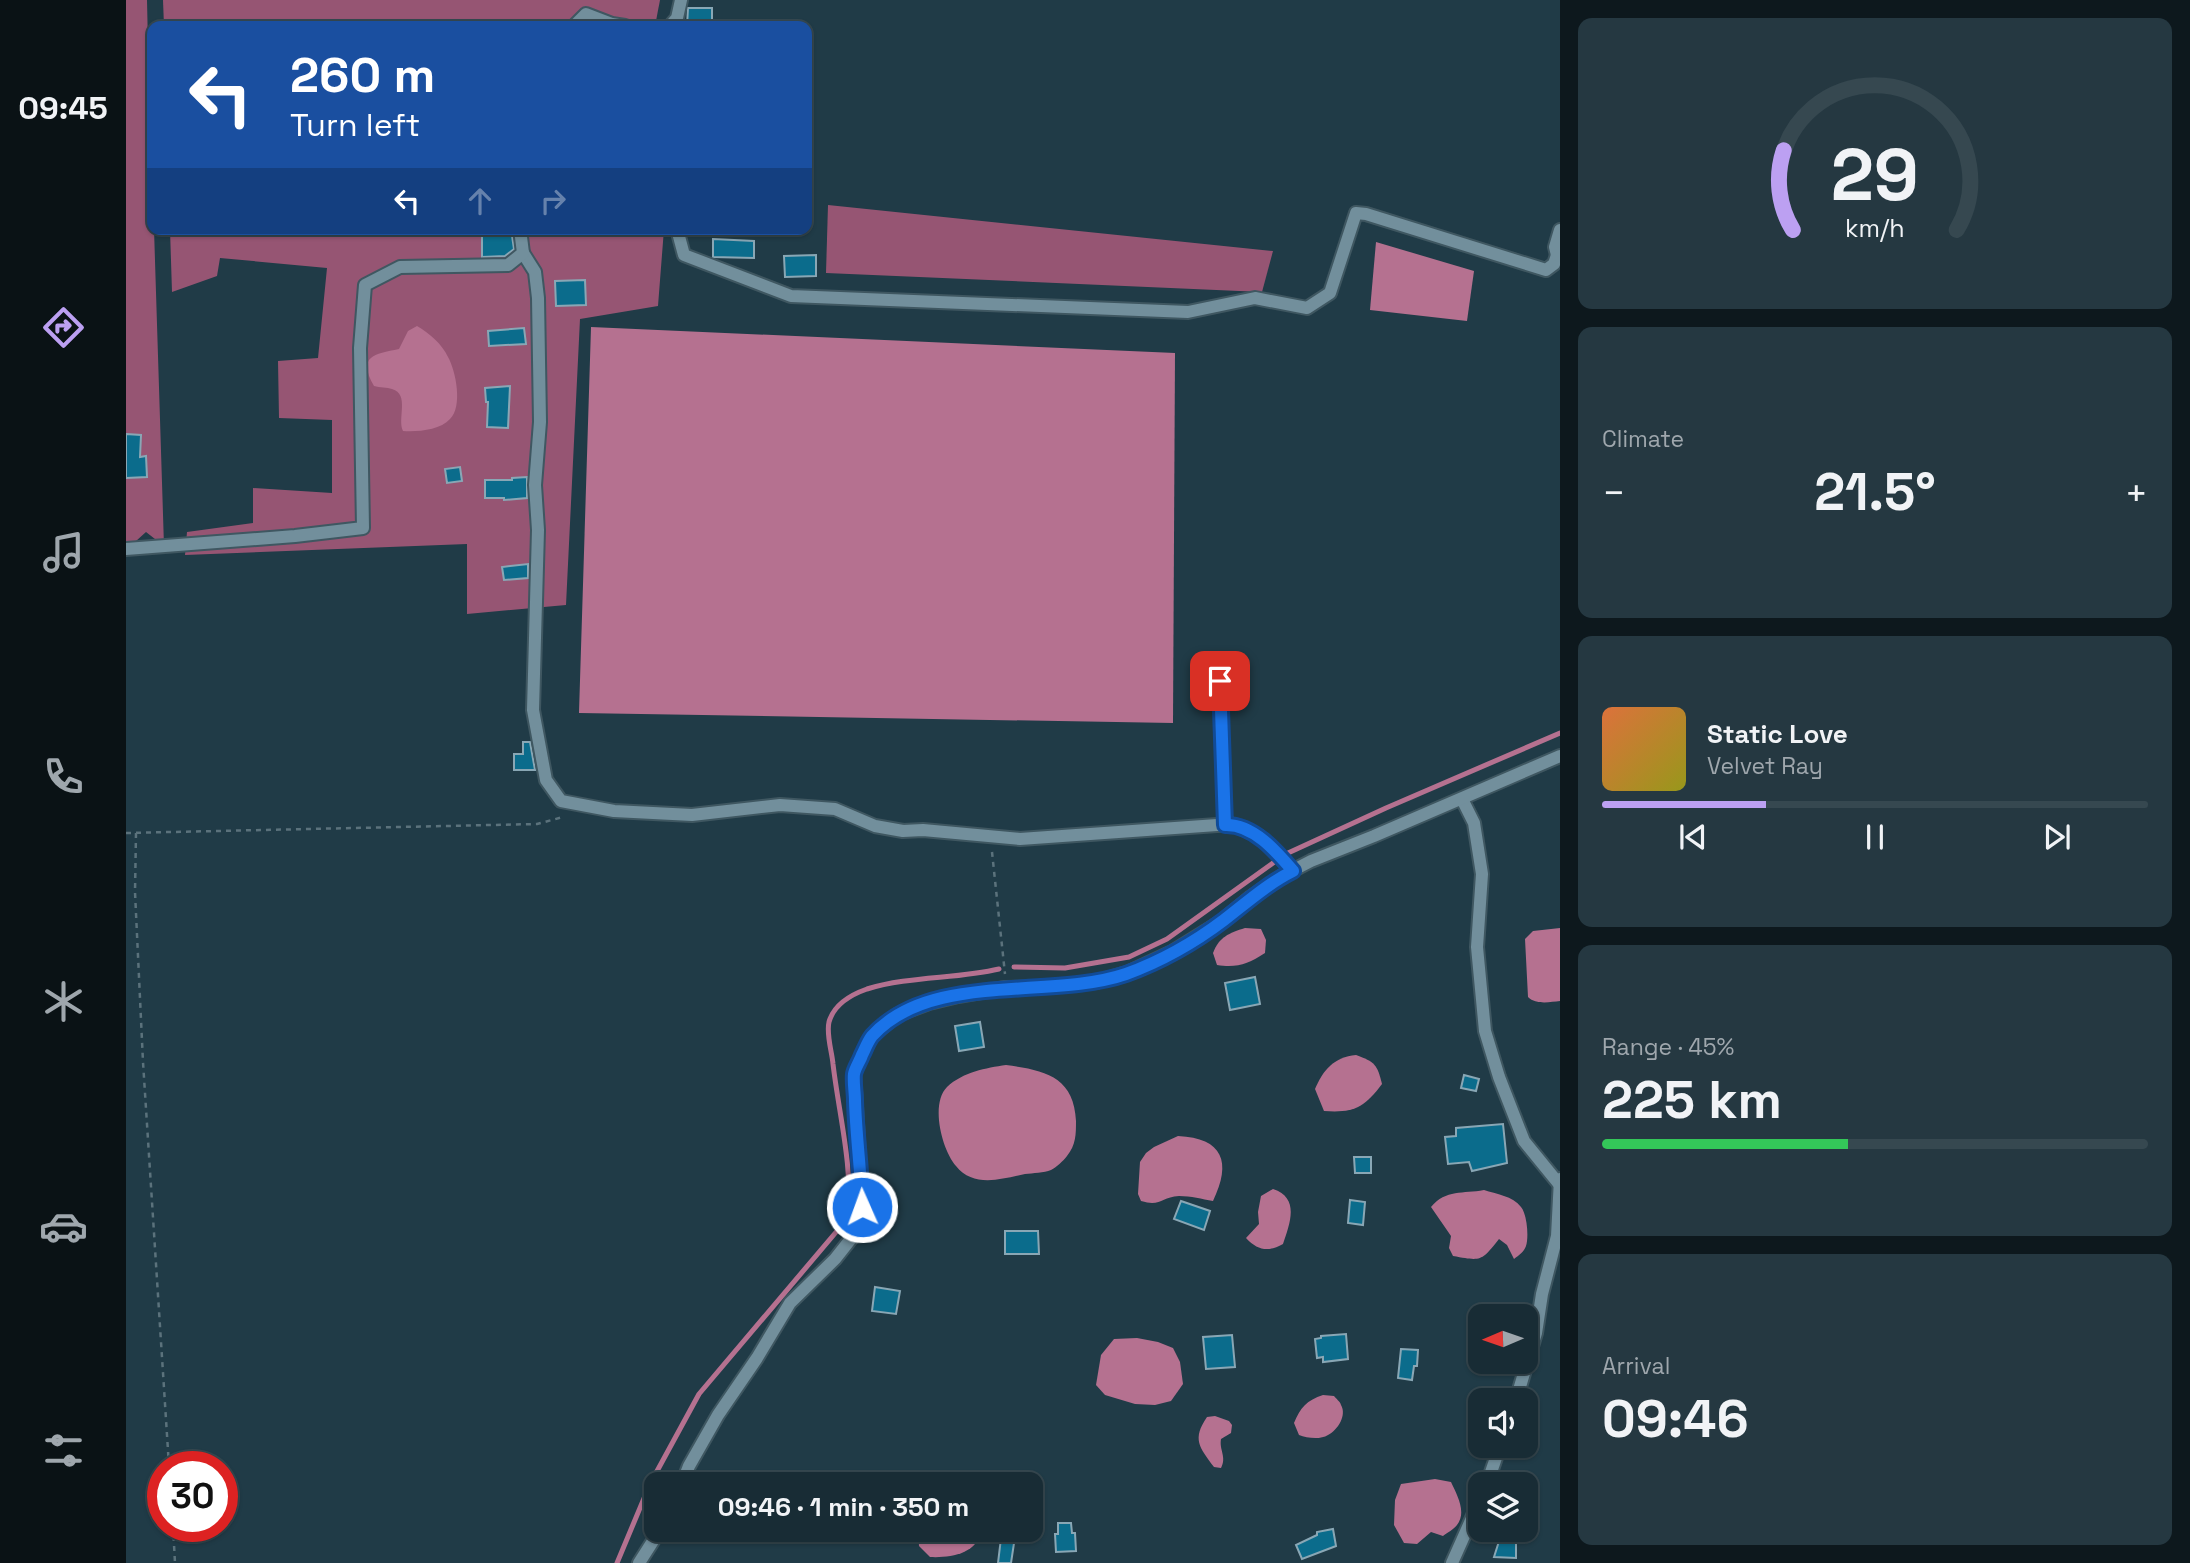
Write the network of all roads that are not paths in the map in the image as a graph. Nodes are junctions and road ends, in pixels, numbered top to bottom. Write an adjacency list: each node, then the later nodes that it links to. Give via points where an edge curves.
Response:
1 (681, 0): 4 (street)
2 (579, 21): 3 (street, via 586,14)
3 (604, 21)
4 (674, 21)
5 (1560, 230): 9 (street, via 1555,247)
6 (521, 235): 8 (street)
7 (679, 235): 9 (street, via 684,255 791,296 1188,312 1255,298 1307,308 1330,293 1356,214 1546,270)
8 (523, 253): 10 (street, via 508,265 400,267 365,285 359,348 363,528); 14 (street, via 535,272 538,298 540,422 533,710 546,779 561,801 614,811 692,815 780,805 835,809 875,827 1020,839)
9 (1558, 256)
10 (126, 549)
11 (1219, 660): 14 (street)
12 (1560, 756): 13 (street)
13 (1462, 799): 15 (street); 16 (street, via 1474,823 1482,874 1477,947 1485,1031 1524,1140)
14 (1225, 825): 15 (street, via 1259,836)
15 (1293, 871): 18 (street, via 1212,928 1127,973 1096,982 1005,988 929,1003 897,1015 870,1037 854,1073 862,1207 854,1235 790,1303)
16 (1559, 1182): 17 (street, via 1557,1236)
17 (1520, 1388)
18 (687, 1472)
19 (1468, 1527): 22 (street)
20 (652, 1542): 21 (street)
21 (639, 1563)
22 (1452, 1563)

